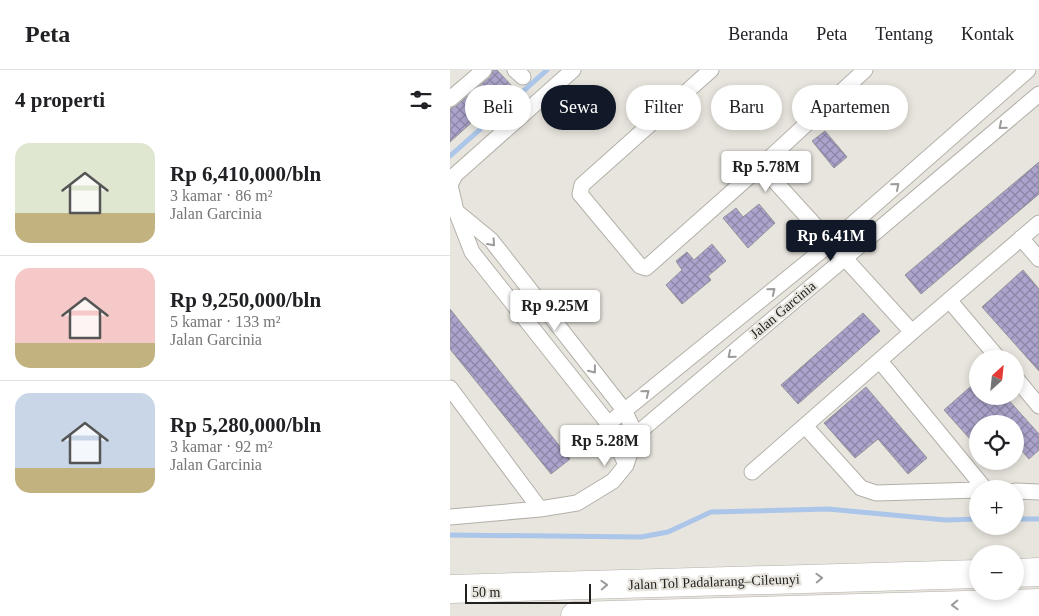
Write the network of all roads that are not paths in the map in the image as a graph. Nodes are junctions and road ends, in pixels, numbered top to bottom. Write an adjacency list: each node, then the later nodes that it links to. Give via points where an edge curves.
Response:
1 (484, 70): 7 (street)
2 (573, 70): 9 (street, via 454,175 450,185)
3 (711, 70): 8 (street, via 582,185 580,194 640,266 646,268)
4 (865, 70): 8 (street)
5 (1028, 70): 12 (street, Jalan Garcinia, one-way to 5)
6 (1039, 94): 13 (street, Jalan Garcinia, one-way to 13)
7 (450, 99)
8 (761, 166): 12 (street)
9 (456, 211): 22 (street, one-way to 22, via 491,240); 23 (street, via 472,252)
10 (1039, 223): 11 (street)
11 (1021, 238): 14 (street); 15 (street)
12 (831, 243): 13 (street); 22 (street, Jalan Garcinia, one-way to 12)
13 (845, 258): 16 (street); 25 (street, Jalan Garcinia, one-way to 25)
14 (1039, 259)
15 (949, 300): 16 (street); 17 (street)
16 (912, 332): 18 (street)
17 (991, 350)
18 (880, 361): 24 (street); 29 (street)
19 (450, 388): 33 (street)
20 (1024, 388): 21 (street)
21 (1039, 406)
22 (624, 410): 23 (street, Jalan Garcinia); 25 (street)
23 (608, 424): 26 (street)
24 (805, 426): 28 (street); 30 (street, via 861,488 876,493)
25 (636, 435): 26 (street, Jalan Garcinia); 27 (street)
26 (619, 449): 27 (street)
27 (626, 465): 33 (street, via 613,481 576,503)
28 (752, 472)
29 (979, 480)
30 (969, 490)
31 (1024, 491): 32 (street)
32 (1039, 492)
33 (540, 509): 34 (street)
34 (450, 517)
35 (1039, 572): 36 (highway)
36 (1024, 573)
37 (969, 574): 38 (highway, Jalan Tol Padalarang–Cileunyi, one-way to 37)
38 (450, 589)
39 (1039, 603): 40 (highway, one-way to 40)
40 (576, 616)

